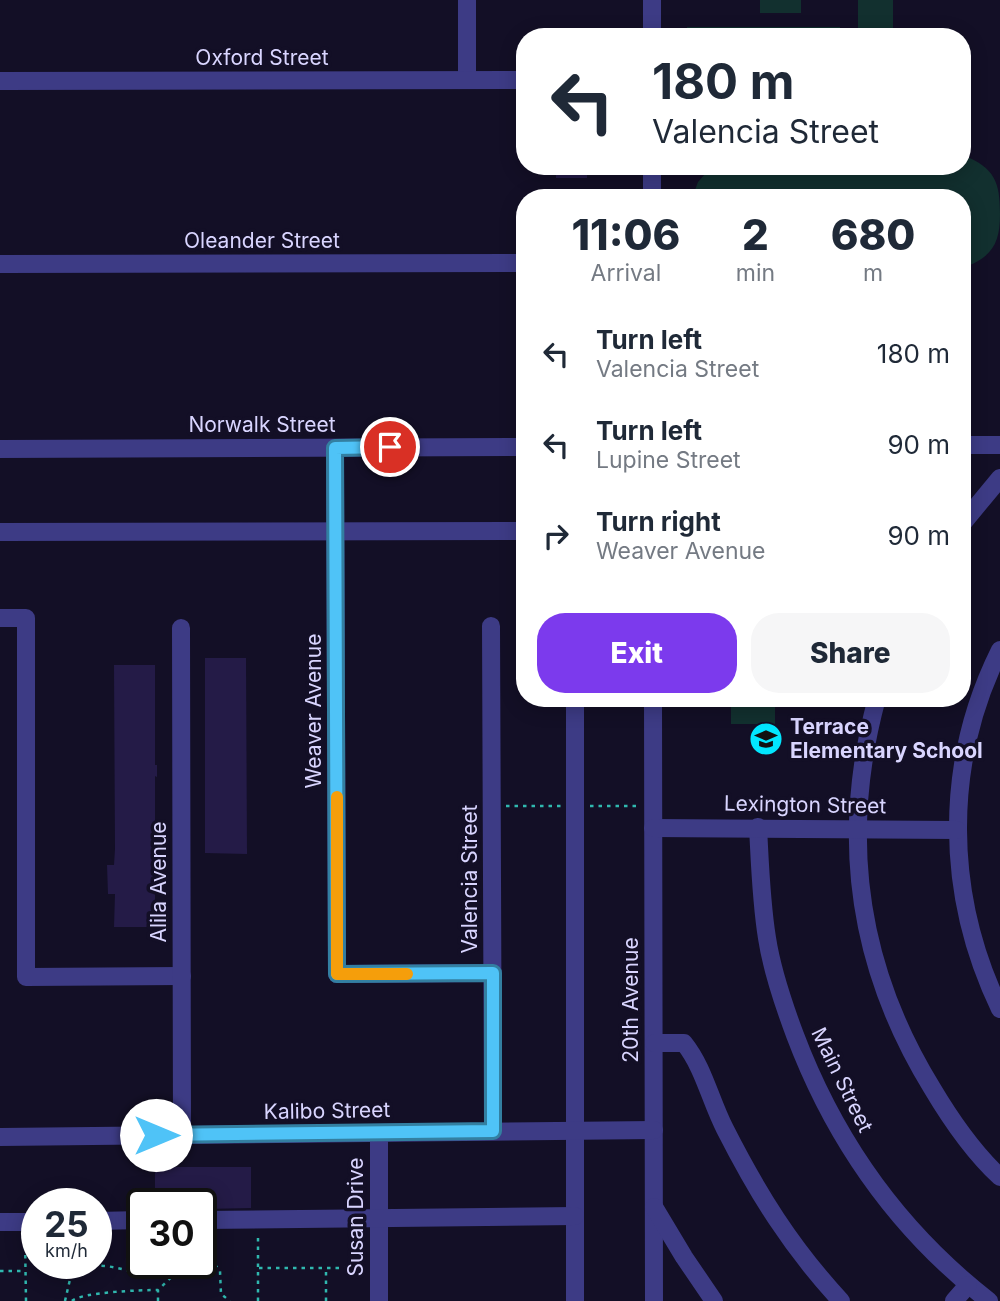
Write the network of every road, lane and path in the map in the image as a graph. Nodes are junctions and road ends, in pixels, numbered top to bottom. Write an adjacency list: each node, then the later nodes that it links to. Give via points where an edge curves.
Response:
1 (467, 0): 4 (street)
2 (652, 0): 3 (street)
3 (652, 28)
4 (467, 80): 5 (street, Oxford Street); 6 (street, Oxford Street)
5 (516, 80)
6 (0, 81)
7 (516, 263): 8 (street, Oleander Street)
8 (0, 264)
9 (971, 445): 10 (street)
10 (1000, 445)
11 (516, 447): 12 (street, Norwalk Street)
12 (335, 448): 13 (street, Norwalk Street); 16 (street, Weaver Avenue)
13 (0, 449)
14 (1000, 478): 15 (street)
15 (971, 513)
16 (336, 531): 17 (street); 18 (street); 30 (street, Weaver Avenue, via 337,974)
17 (516, 531)
18 (0, 532)
19 (0, 618): 31 (street, via 26,618 26,977)
20 (491, 626): 30 (street, Valencia Street)
21 (181, 628): 31 (street, Alila Avenue)
22 (1000, 650): 29 (street, via 966,742)
23 (575, 707): 36 (street)
24 (653, 707): 27 (street, 20th Avenue)
25 (875, 707): 28 (street, via 864,757)
26 (758, 827): 27 (street, Lexington Street); 28 (street, Lexington Street); 57 (street, Main Street, via 767,940 778,986 824,1103 852,1154 886,1200)
27 (653, 828): 33 (street, 20th Avenue)
28 (857, 829): 29 (street, Lexington Street); 40 (street, via 859,881 869,941 885,995 908,1049 937,1097)
29 (957, 830): 32 (street, via 967,920)
30 (493, 973): 35 (street, Valencia Street)
31 (181, 976): 38 (street, Alila Avenue)
32 (1000, 1009)
33 (654, 1043): 34 (street, 20th Avenue); 70 (street, via 684,1043 695,1057 723,1127 768,1208 806,1263)
34 (654, 1130): 36 (street, Kalibo Street); 41 (street, 20th Avenue)
35 (493, 1131): 36 (street, Kalibo Street); 37 (street, Kalibo Street)
36 (576, 1131): 42 (street)
37 (379, 1133): 38 (street, Kalibo Street); 43 (street, Susan Drive)
38 (182, 1135): 39 (street, Kalibo Street)
39 (0, 1137)
40 (1000, 1178)
41 (654, 1207): 68 (street, 20th Avenue); 69 (street)
42 (575, 1216): 43 (street); 67 (street)
43 (379, 1218): 44 (street); 66 (street, Susan Drive)
44 (217, 1220)
45 (0, 1222): 46 (street)
46 (21, 1222)
47 (265, 1233): 50 (path, via 258,1233)
48 (126, 1268): 59 (path, via 83,1267 71,1275)
49 (217, 1268): 63 (path, via 221,1294)
50 (258, 1268): 51 (path); 64 (path)
51 (326, 1268): 52 (path); 65 (path)
52 (366, 1268)
53 (0, 1271): 54 (path)
54 (21, 1271)
55 (26, 1279): 60 (path)
56 (168, 1279): 58 (path)
57 (968, 1285): 71 (street); 72 (street, Main Street)
58 (158, 1290): 61 (path, via 83,1295); 62 (path)
59 (66, 1299): 61 (path)
60 (26, 1301)
61 (72, 1301)
62 (158, 1301)
63 (230, 1301)
64 (258, 1301)
65 (326, 1301)
66 (379, 1301)
67 (575, 1301)
68 (654, 1301)
69 (714, 1301)
70 (841, 1301)
71 (954, 1301)
72 (989, 1301)

